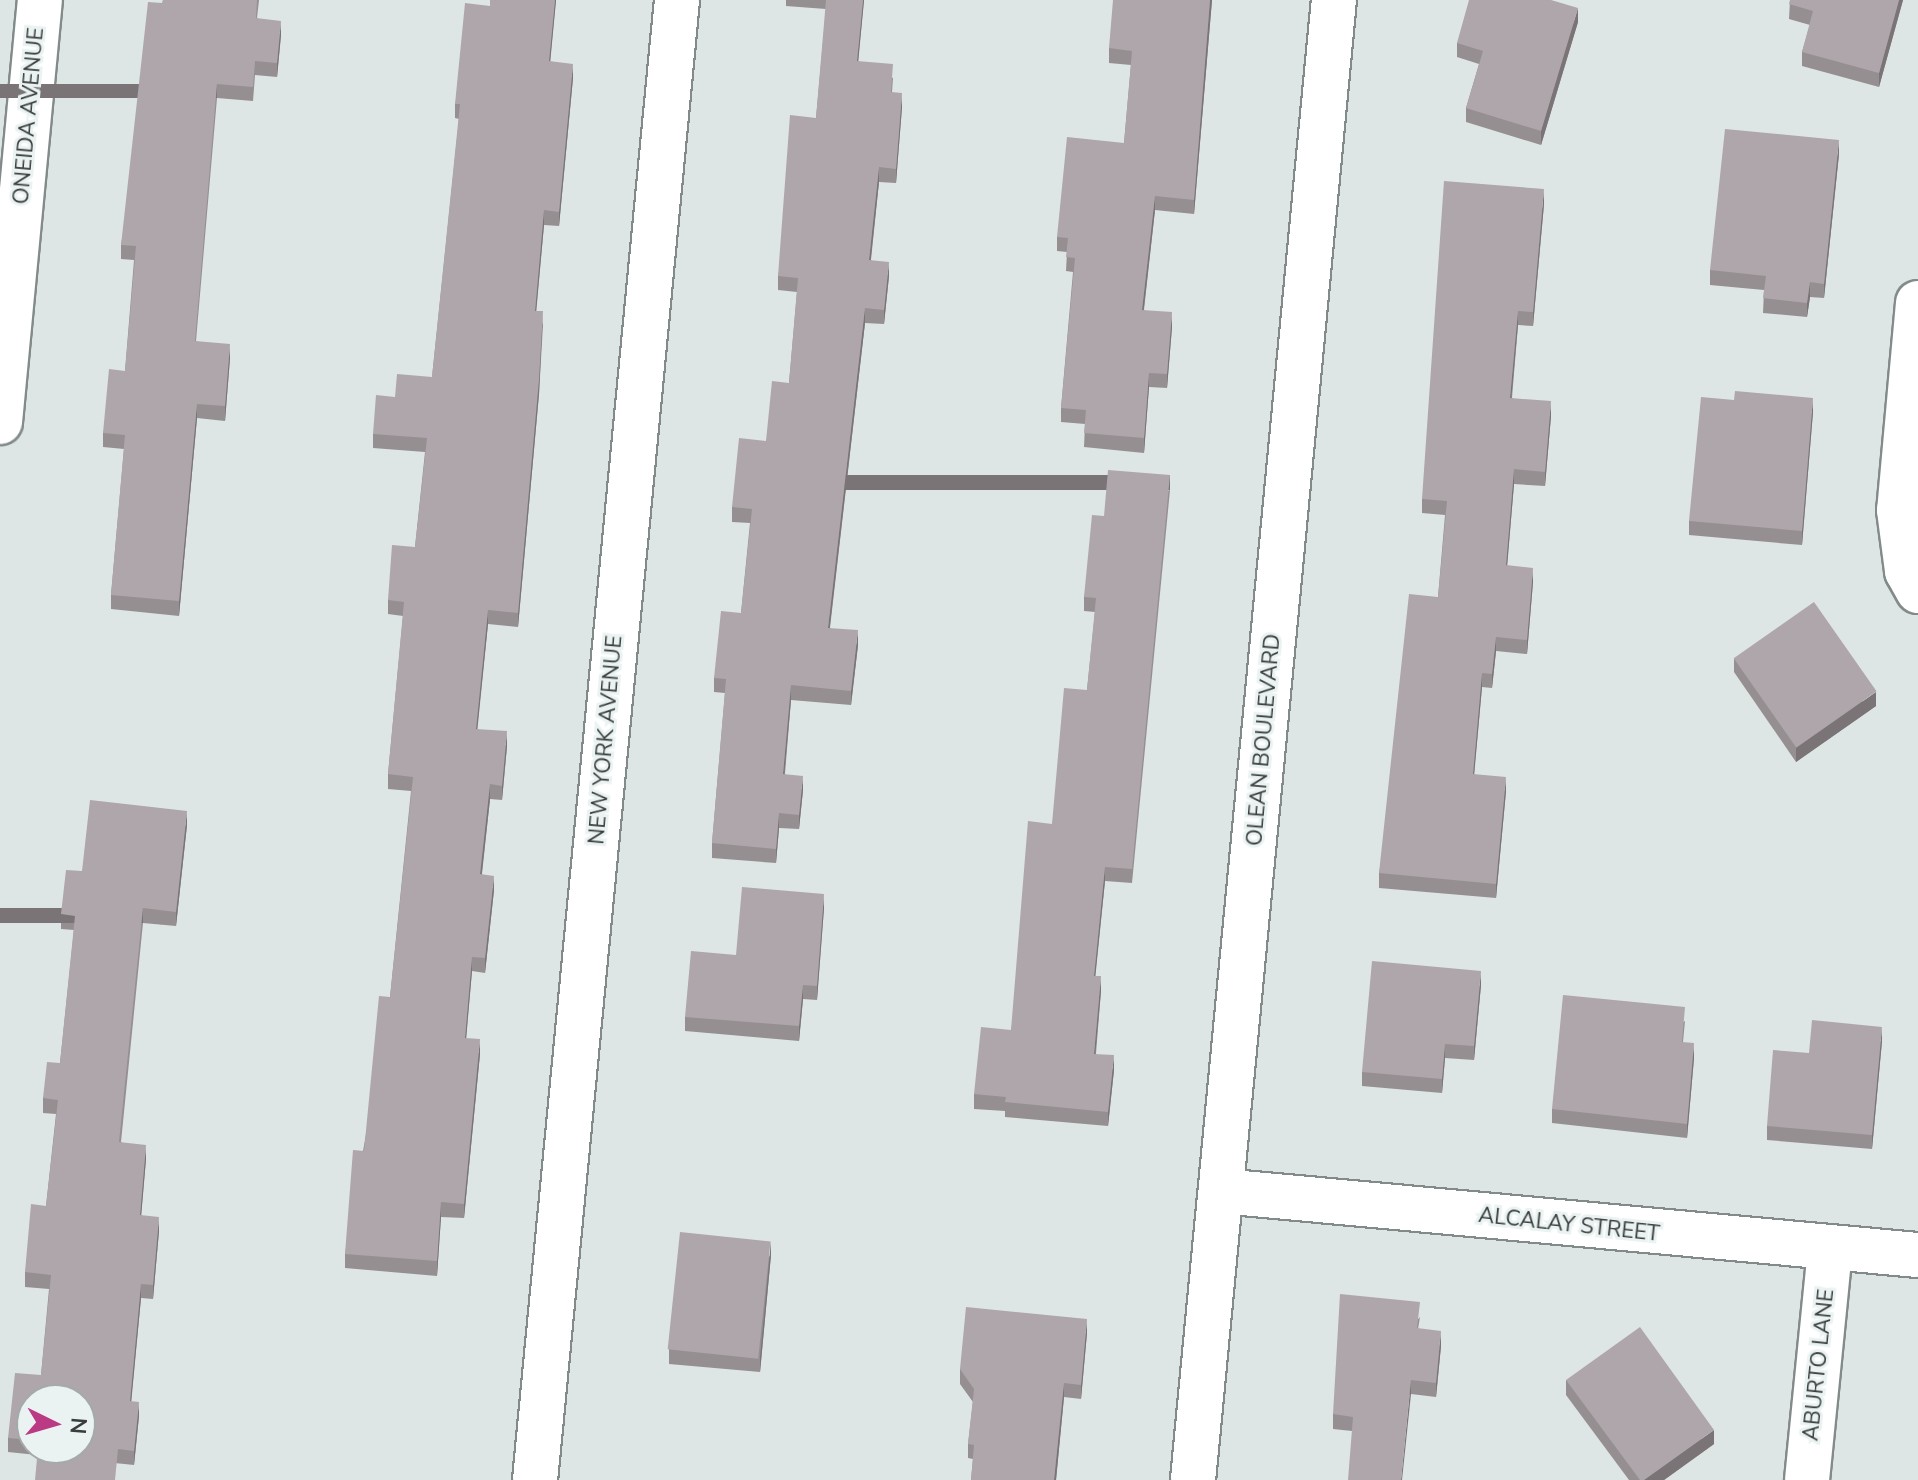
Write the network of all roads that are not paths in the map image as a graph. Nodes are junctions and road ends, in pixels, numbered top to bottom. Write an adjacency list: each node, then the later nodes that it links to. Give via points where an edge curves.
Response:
1 (40, 0): 5 (street, ONEIDA AVENUE)
2 (677, 0): 10 (street, NEW YORK AVENUE)
3 (1334, 0): 7 (street, OLEAN BOULEVARD)
4 (1918, 303): 6 (street, via 1899,510 1907,571)
5 (0, 422)
6 (1918, 591)
7 (1221, 1191): 8 (street, ALCALAY STREET); 11 (street, OLEAN BOULEVARD)
8 (1830, 1250): 9 (street, ALCALAY STREET); 12 (street, ABURTO LANE)
9 (1918, 1255)
10 (535, 1480)
11 (1193, 1480)
12 (1807, 1480)

